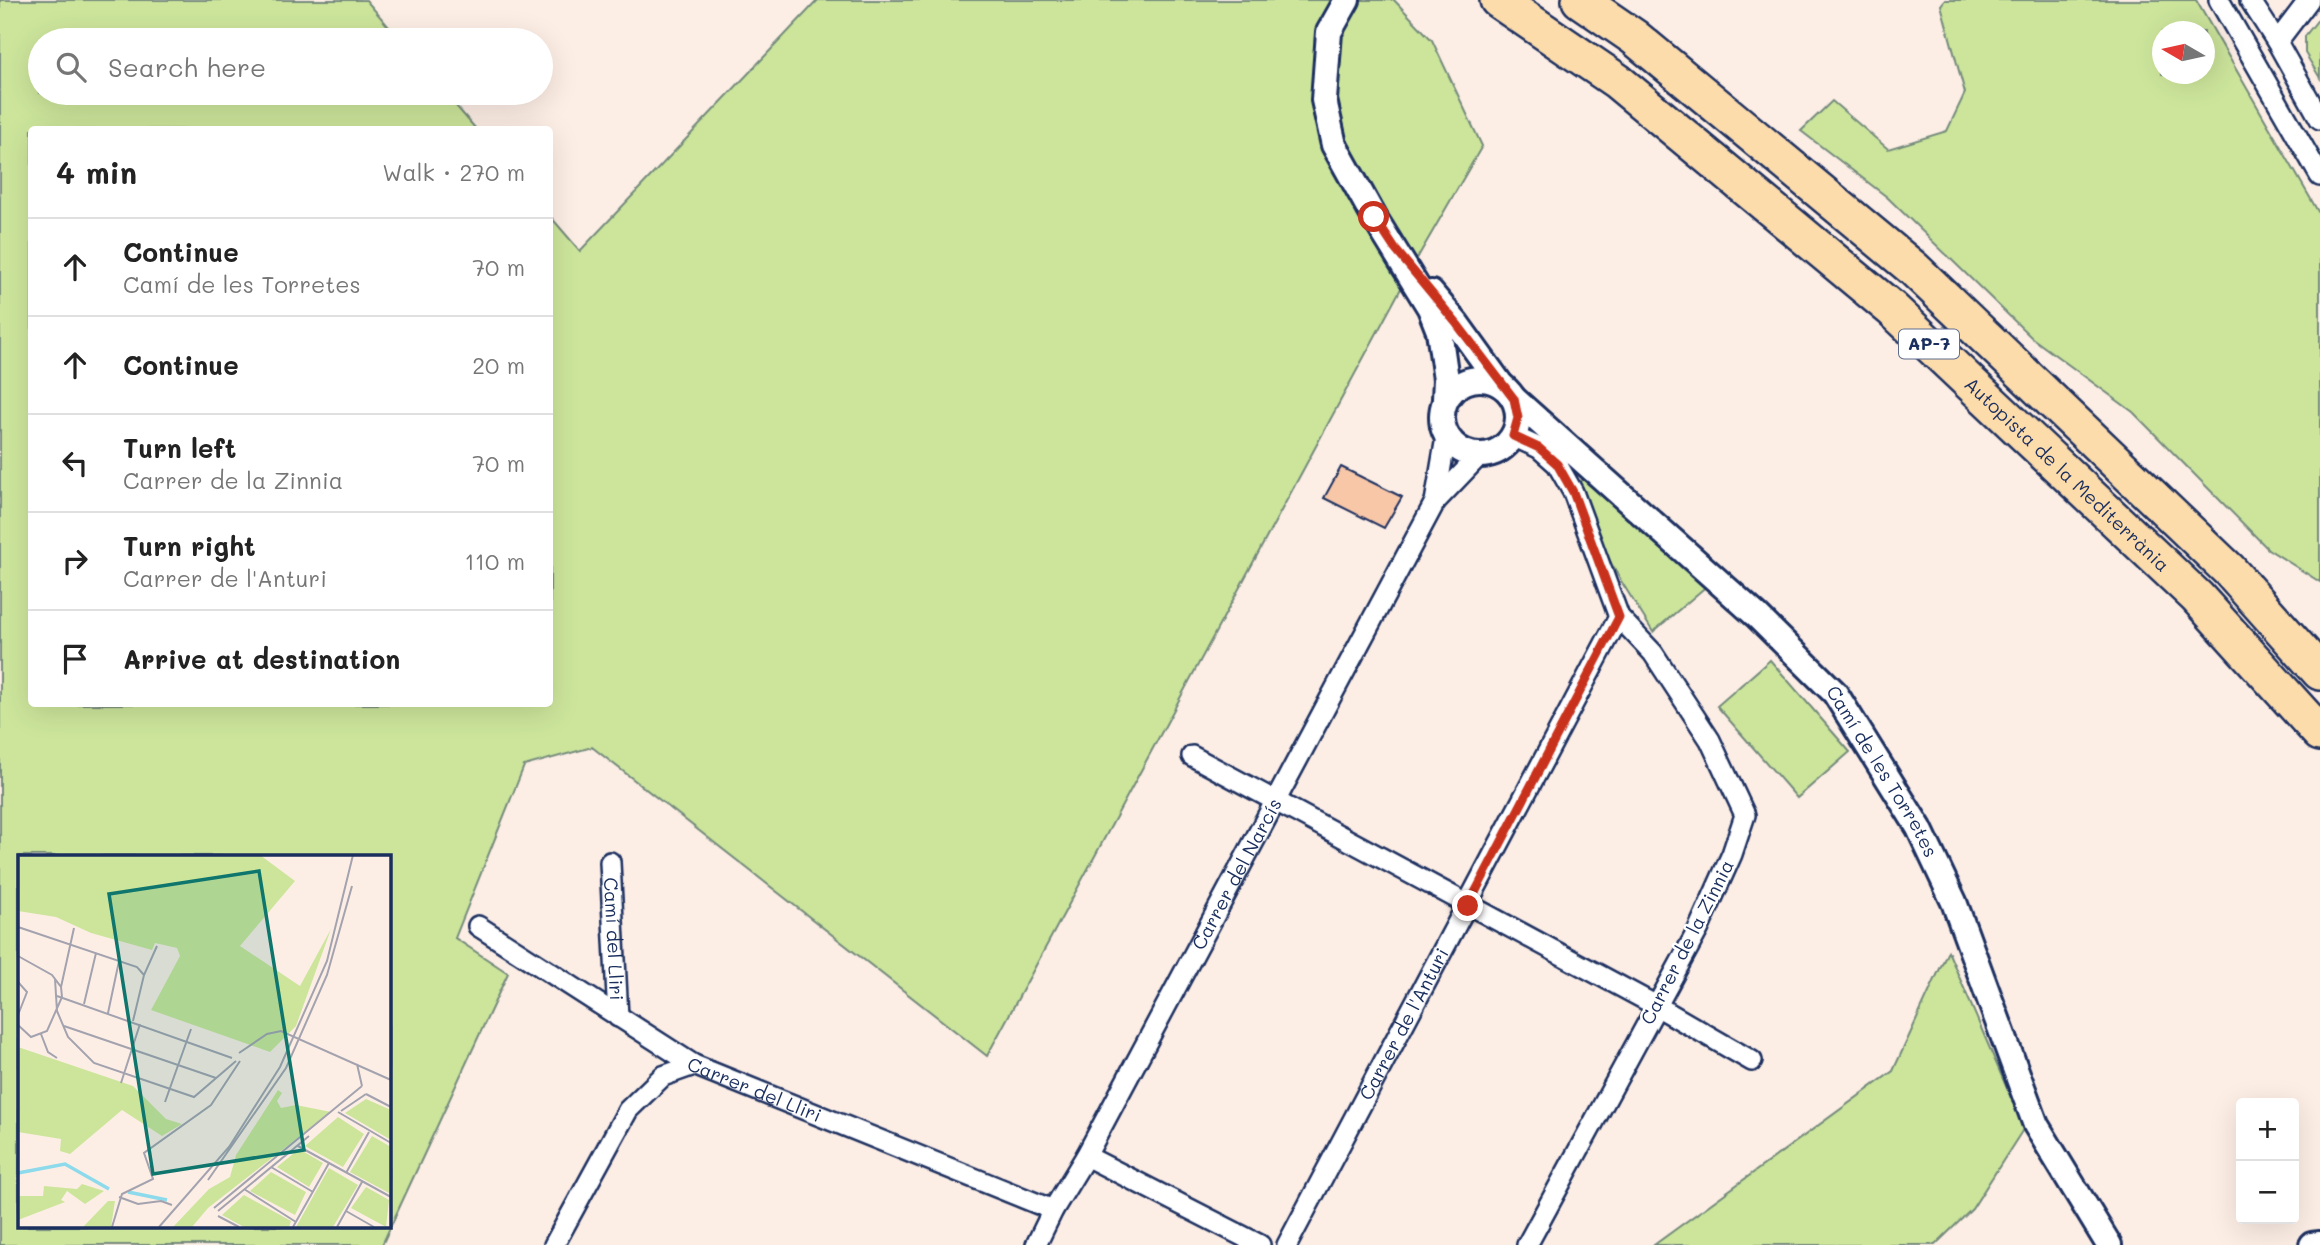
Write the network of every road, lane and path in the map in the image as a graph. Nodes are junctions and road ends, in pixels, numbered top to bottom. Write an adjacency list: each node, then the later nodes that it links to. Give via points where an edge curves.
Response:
1 (1347, 0): 10 (street, Camí de les Torretes, via 1329,32 1324,100 1334,145)
2 (1498, 0): 19 (highway, Autopista de la Mediterrània / AP-7, via 1617,81 1892,309 2197,597)
3 (1580, 0): 18 (highway, AP-7, via 1634,37 1914,269 2229,570)
4 (2219, 0): 9 (street)
5 (2250, 0): 7 (street)
6 (2309, 0): 7 (street)
7 (2277, 42): 8 (street)
8 (2320, 119)
9 (2320, 176)
10 (1395, 249): 11 (street, Camí de les Torretes); 12 (street, Camí de les Torretes, via 1439,331)
11 (1508, 392): 12 (street, via 1489,379 1477,378 1453,388); 13 (street, via 1518,418); 37 (street, Camí de les Torretes, via 1835,693 1919,828 1954,902 2036,1125)
12 (1445, 399): 14 (street, via 1441,418)
13 (1513, 436): 15 (street, via 1499,450); 17 (street, Carrer de la Zinnia, via 1539,448 1557,464 1573,492)
14 (1446, 437): 15 (street, via 1466,454); 16 (street, Carrer del Narcís)
15 (1479, 456): 16 (street, Carrer del Narcís)
16 (1435, 502): 21 (street, Carrer del Narcís)
17 (1619, 617): 23 (street, Carrer de l'Anturi); 25 (street, Carrer de la Zinnia, via 1653,653 1710,740 1745,815 1698,930)
18 (2320, 672)
19 (2320, 733)
20 (1192, 756): 21 (street)
21 (1275, 800): 23 (street); 29 (street, Carrer del Narcís)
22 (610, 862): 26 (street, Camí del Lliri)
23 (1468, 906): 25 (street); 35 (street, Carrer de l'Anturi)
24 (478, 926): 26 (street, Carrer del Lliri)
25 (1655, 1005): 27 (street); 36 (street, Carrer de la Zinnia)
26 (618, 1017): 28 (street, Carrer del Lliri)
27 (1752, 1061)
28 (694, 1065): 30 (street, Carrer del Lliri); 32 (street, via 663,1076 628,1110)
29 (1086, 1156): 30 (street, Carrer del Narcís); 34 (street)
30 (1053, 1210): 33 (street, Carrer del Narcís)
31 (2320, 1244): 38 (street)
32 (555, 1245)
33 (1036, 1245)
34 (1260, 1245)
35 (1287, 1245)
36 (1527, 1245)
37 (2109, 1245)
38 (2312, 1245)

